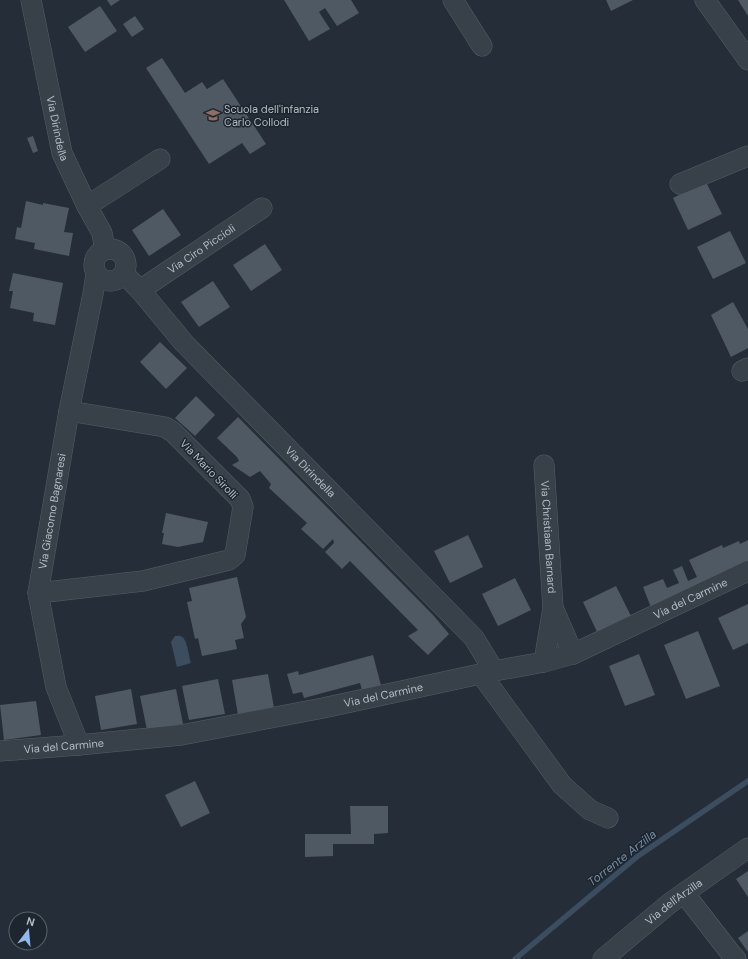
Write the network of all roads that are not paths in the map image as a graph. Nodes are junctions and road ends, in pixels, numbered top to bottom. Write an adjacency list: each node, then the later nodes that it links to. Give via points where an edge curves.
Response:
1 (31, 0): 9 (street, Via Dirindella, via 62,153)
2 (453, 0): 4 (street)
3 (705, 0): 5 (street)
4 (482, 46)
5 (748, 60)
6 (748, 156): 8 (street)
7 (160, 159): 9 (street)
8 (680, 184)
9 (87, 206): 11 (street, Via Dirindella, via 102,234)
10 (262, 208): 14 (street, Via Ciro Piccioli)
11 (105, 250): 12 (street, via 96,257); 13 (street, via 118,251 123,256 126,262)
12 (96, 274): 13 (street, via 107,281 119,279); 15 (street, Via Giacomo Bagnaresi)
13 (124, 274): 14 (street, Via Dirindella)
14 (140, 290): 22 (street, Via Dirindella, via 184,343 474,638)
15 (69, 411): 18 (street, Via Giacomo Bagnaresi); 18 (street, Via Mario Sirolli, via 165,427 173,432 240,499 243,507 235,555 229,560 143,581)
16 (544, 465): 19 (street, Via Christiaan Barnard)
17 (748, 571): 20 (street, Via del Carmine)
18 (38, 593): 23 (street, Via Giacomo Bagnaresi, via 56,687)
19 (553, 608): 20 (street, Via Christiaan Barnard); 21 (street, Via Christiaan Barnard)
20 (573, 654): 21 (street, Via del Carmine)
21 (544, 662): 22 (street, Via del Carmine)
22 (488, 673): 23 (street, Via del Carmine, via 181,735); 25 (street, Via Dirindella, via 562,785 590,810)
23 (79, 745): 24 (street, Via del Carmine)
24 (0, 751)
25 (608, 818)
26 (748, 848): 27 (street, Via dell'Arzilla)
27 (684, 893): 28 (street, Via dell'Arzilla); 29 (street)
28 (603, 959)
29 (736, 959)

